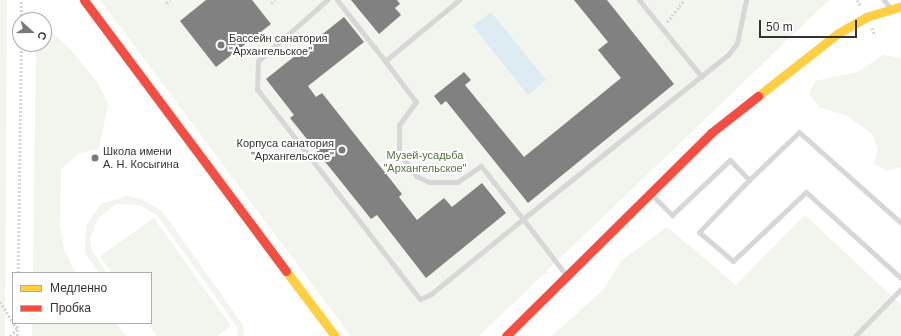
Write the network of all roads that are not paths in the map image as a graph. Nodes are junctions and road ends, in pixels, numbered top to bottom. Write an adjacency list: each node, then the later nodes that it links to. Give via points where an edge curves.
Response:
1 (84, 0): 19 (street)
2 (327, 0): 14 (lane, via 258,60 257,89 416,297 425,298 431,294)
3 (337, 0): 10 (lane)
4 (459, 0): 10 (lane)
5 (639, 0): 11 (lane)
6 (746, 0): 11 (lane, via 737,43 728,55)
7 (884, 0): 9 (lane)
8 (901, 6): 9 (street)
9 (890, 9): 13 (street, via 866,16 809,54 711,132)
10 (385, 62): 14 (lane, via 416,102 399,125 399,153 406,166 422,179 442,184 456,182 481,166)
11 (702, 77): 14 (lane)
12 (749, 180): 13 (lane, via 730,160 672,215); 15 (lane, via 799,132); 17 (lane, via 699,232 733,261 806,192)
13 (650, 193): 16 (street)
14 (523, 219): 16 (lane)
15 (901, 223)
16 (566, 276): 20 (street)
17 (901, 278)
18 (901, 289): 21 (lane)
19 (335, 336)
20 (506, 336)
21 (855, 336)

